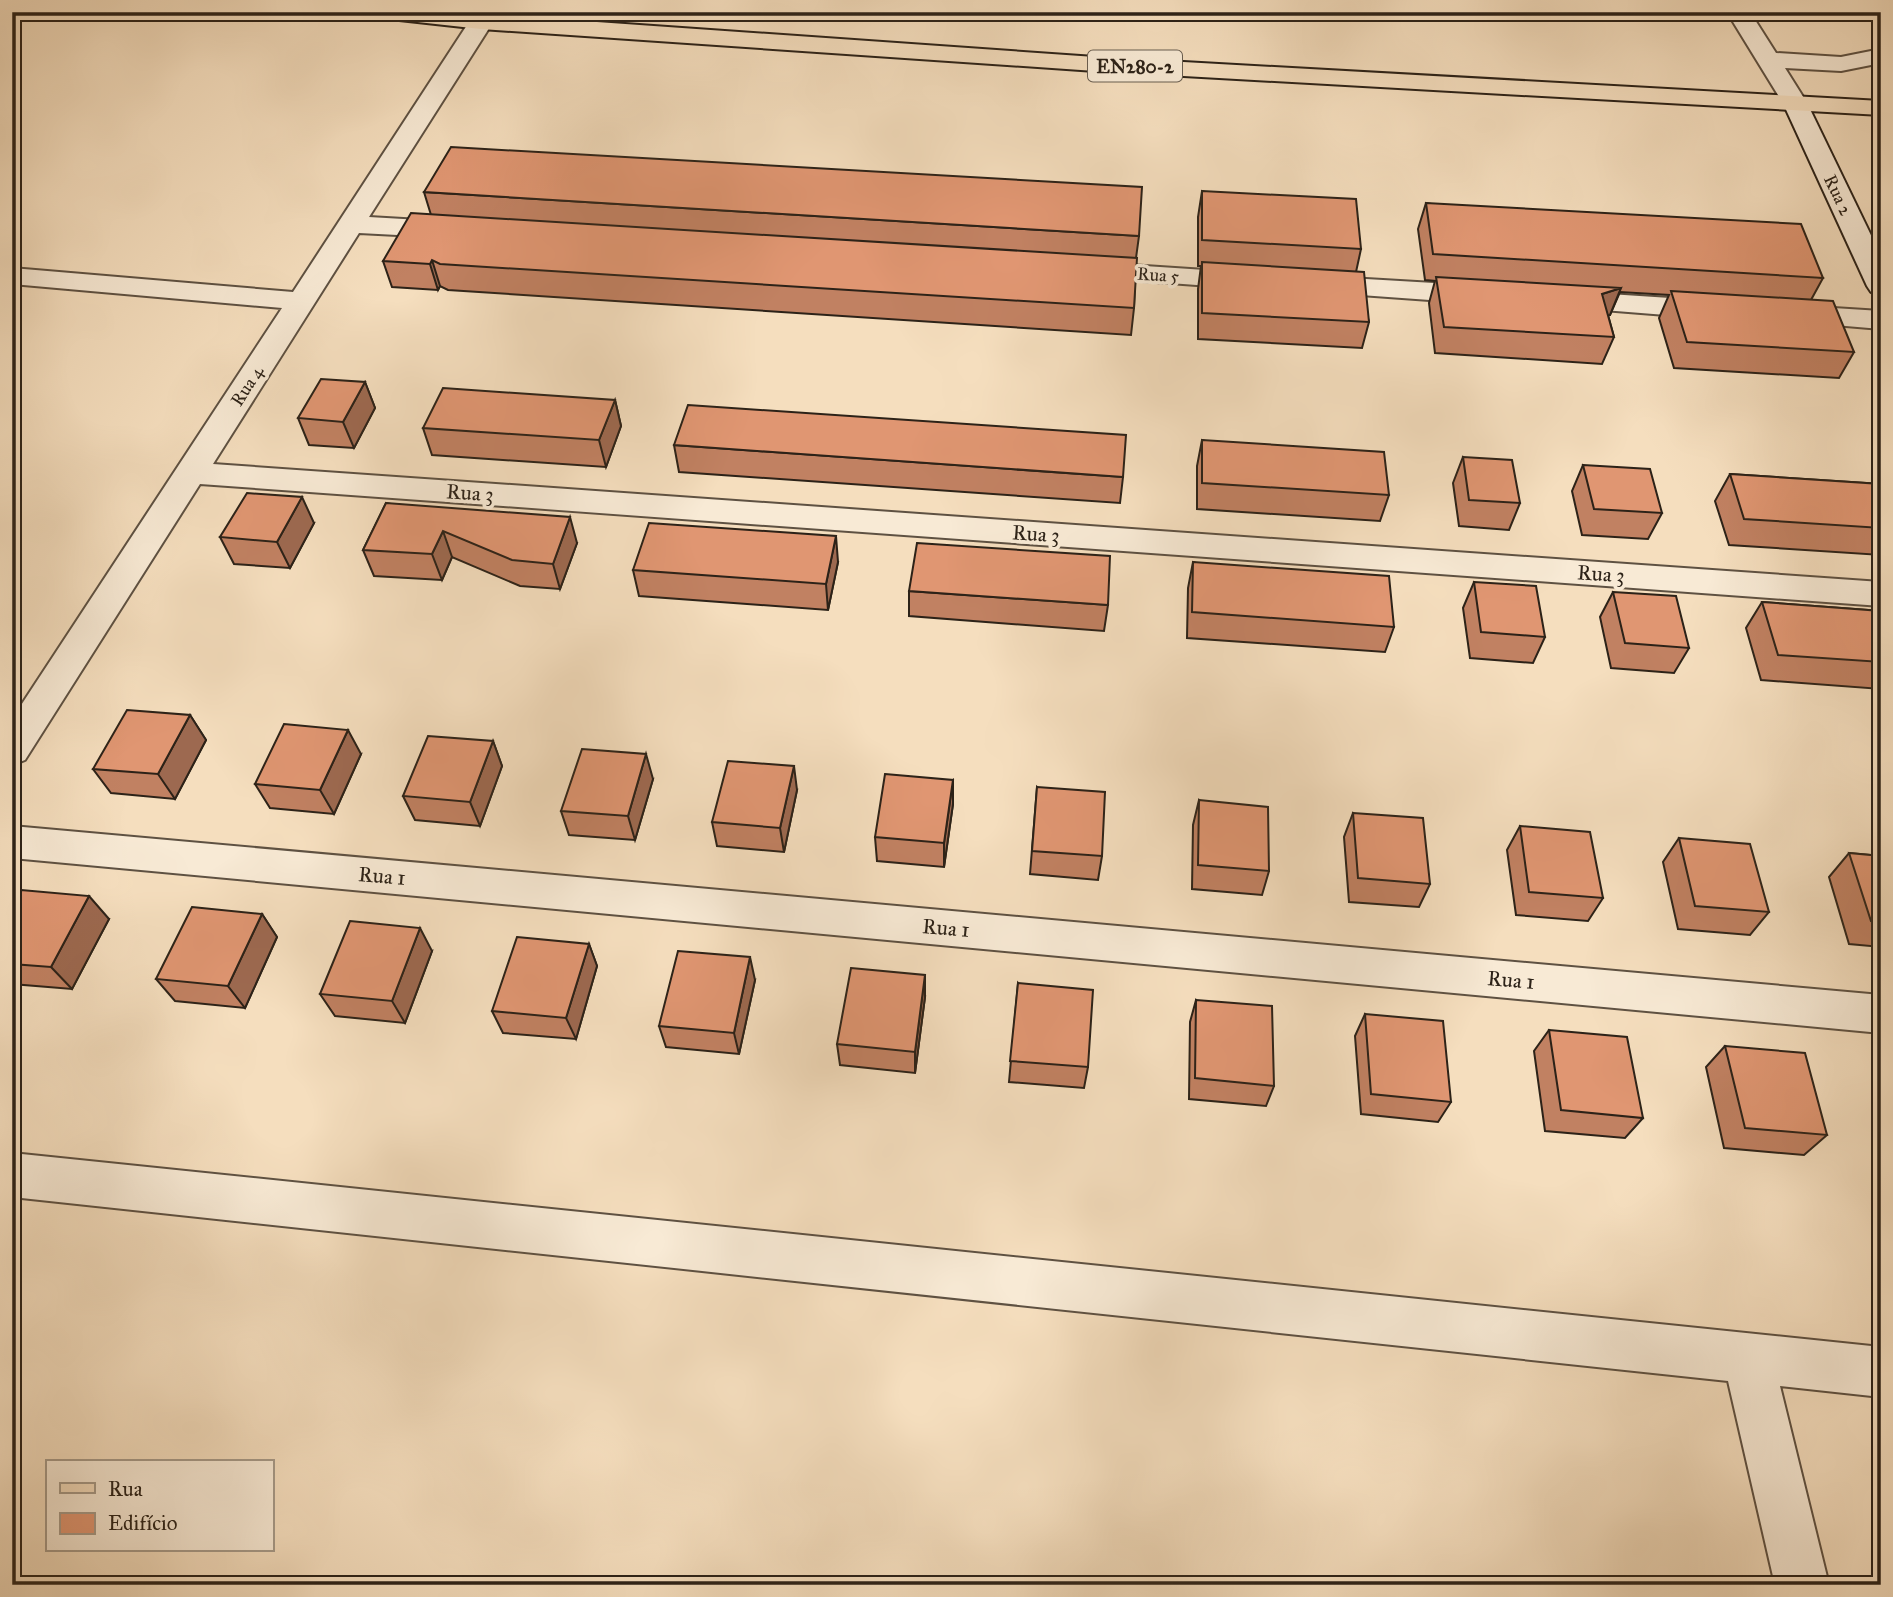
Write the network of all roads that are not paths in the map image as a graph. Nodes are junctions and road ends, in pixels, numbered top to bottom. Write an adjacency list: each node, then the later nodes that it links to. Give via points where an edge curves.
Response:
1 (390, 12): 3 (main road, EN280-2)
2 (1738, 12): 5 (street, Rua 2)
3 (481, 22): 6 (main road, EN280-2, via 1109,65); 8 (street, Rua 4)
4 (1881, 56): 5 (street, via 1841,64)
5 (1768, 60): 6 (street, Rua 2)
6 (1794, 103): 7 (main road, EN280-2); 12 (street, Rua 2)
7 (1881, 107)
8 (352, 224): 9 (street); 13 (street, Rua 4)
9 (477, 232)
10 (1061, 269): 14 (street, Rua 5)
11 (12, 276): 13 (street)
12 (1881, 286)
13 (302, 301): 15 (street, Rua 4)
14 (1881, 320)
15 (191, 473): 16 (street, Rua 3); 17 (street, Rua 4)
16 (1881, 594)
17 (12, 750)
18 (12, 842): 19 (street, Rua 1)
19 (1881, 1014)
20 (12, 1175): 21 (street)
21 (1748, 1358): 22 (street); 23 (street)
22 (1881, 1372)
23 (1802, 1585)

